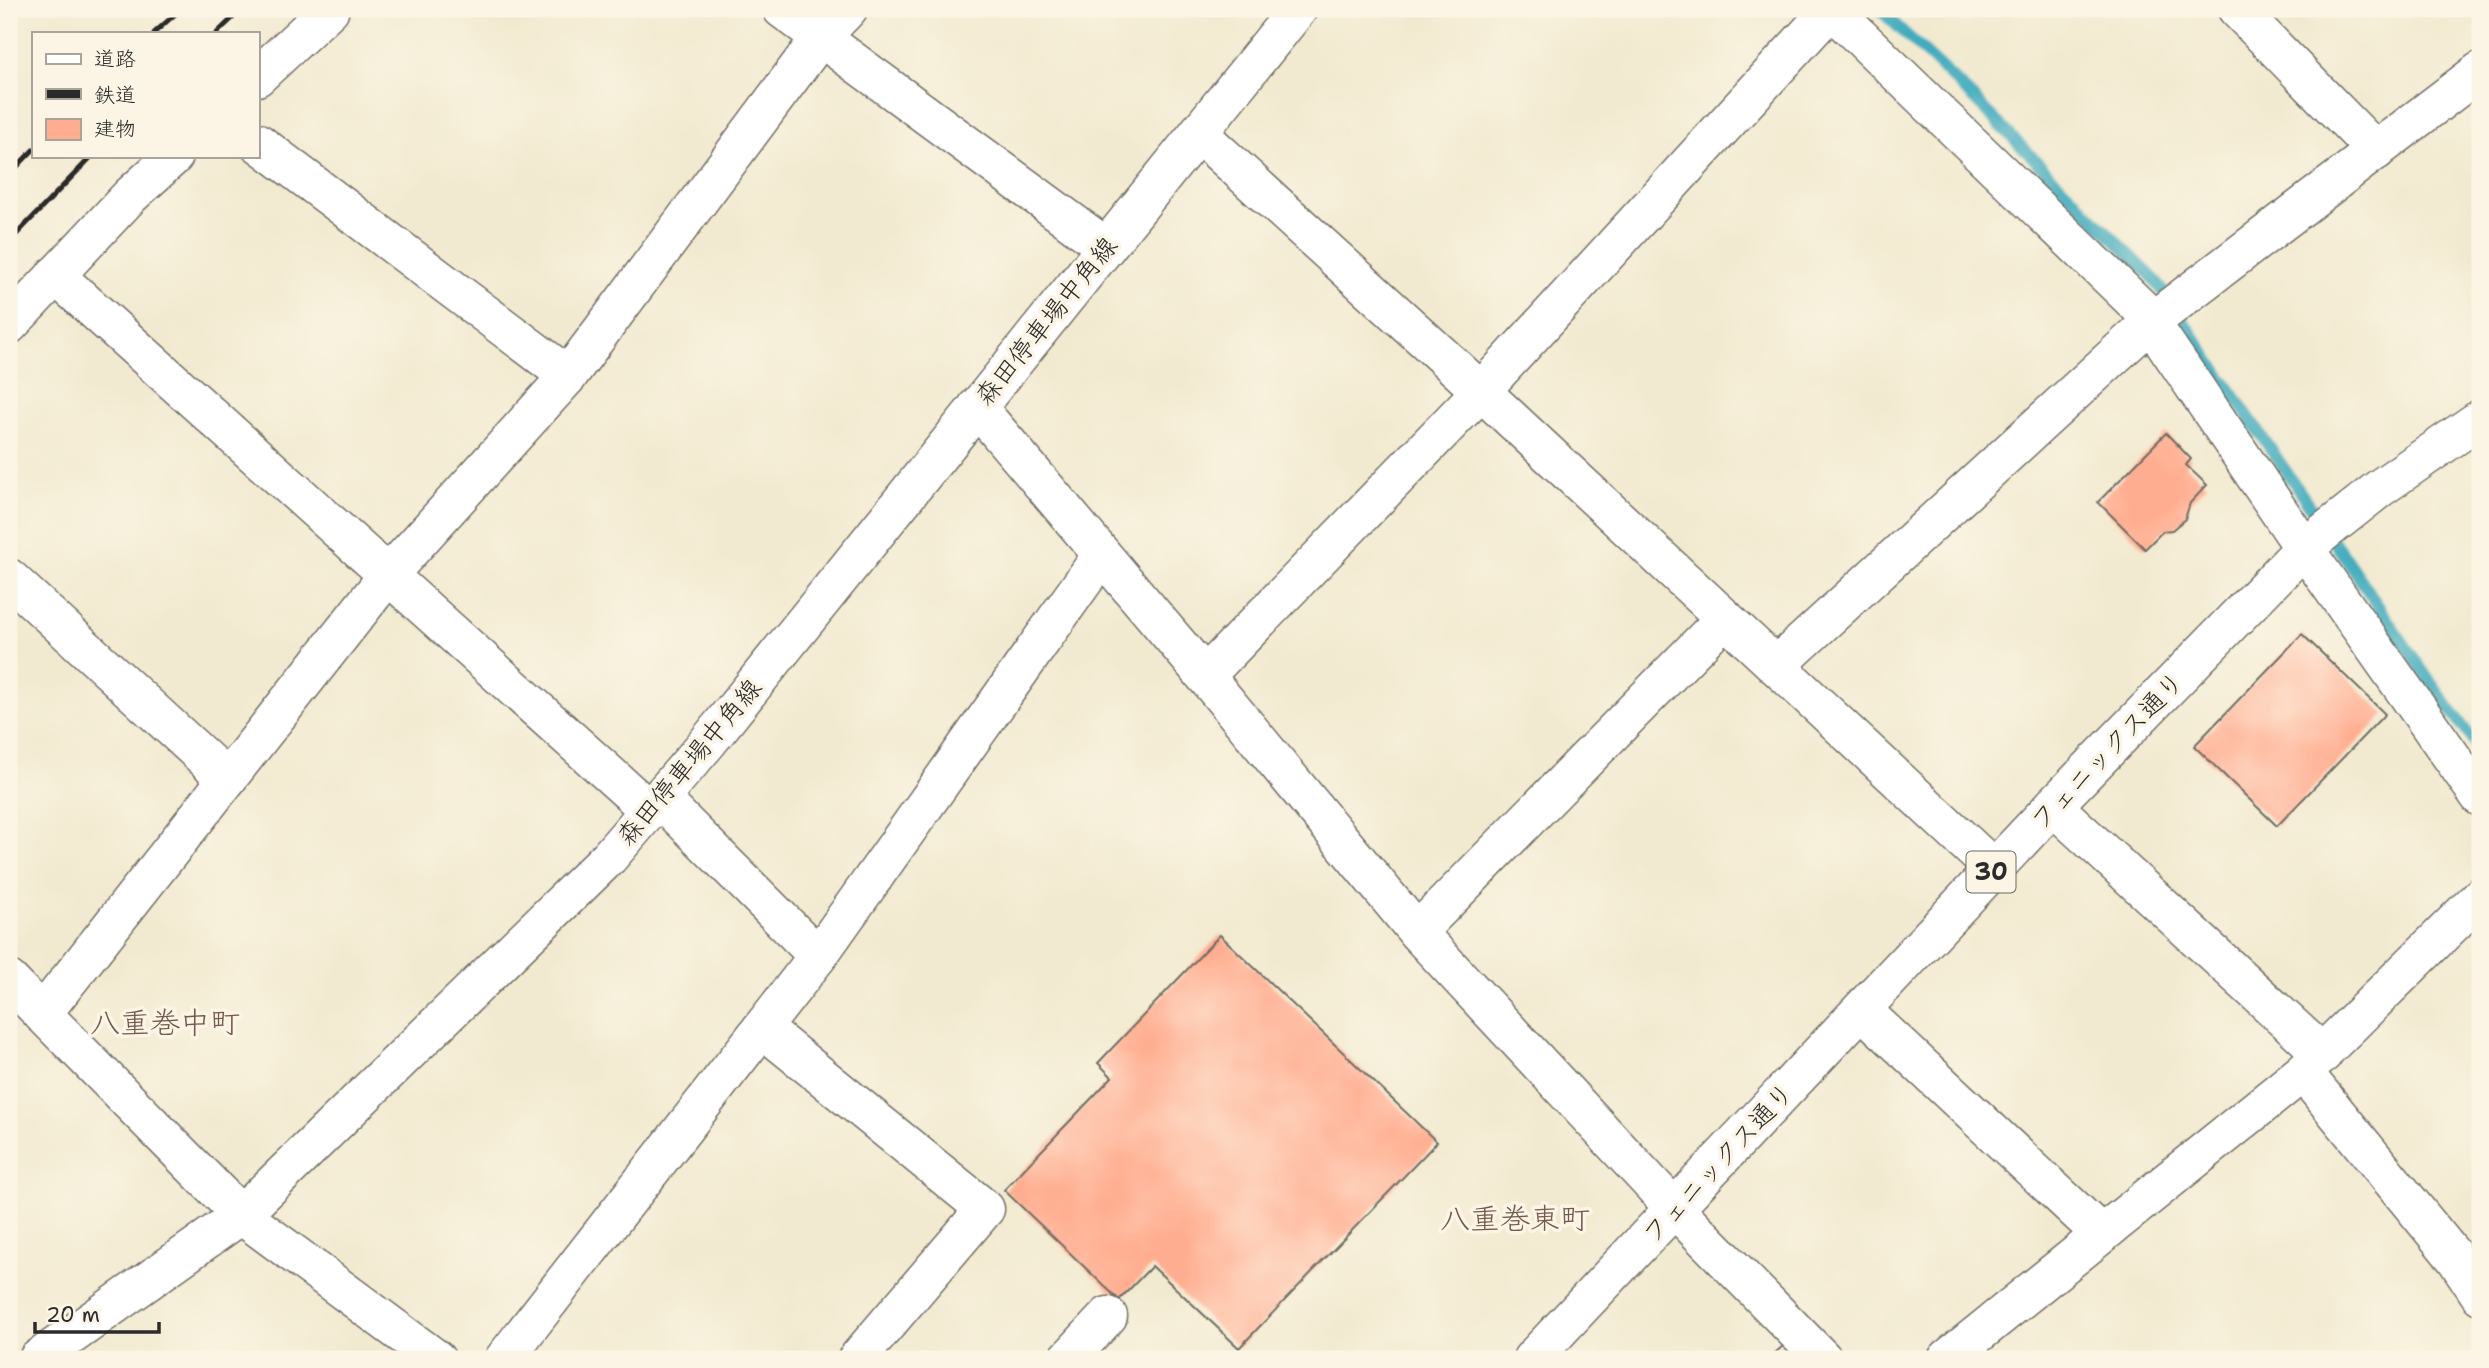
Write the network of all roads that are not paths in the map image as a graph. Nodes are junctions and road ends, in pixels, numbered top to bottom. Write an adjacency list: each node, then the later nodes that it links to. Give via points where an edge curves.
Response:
1 (330, 9): 9 (street)
2 (782, 9): 7 (street)
3 (848, 9): 7 (street)
4 (1298, 9): 10 (street, 森田停車場中角線)
5 (1831, 9): 16 (street, via 2141,308); 19 (street)
6 (2237, 9): 12 (street)
7 (821, 37): 14 (street); 18 (street)
8 (2480, 71): 12 (street)
9 (259, 75)
10 (1198, 134): 14 (street, 森田停車場中角線); 19 (street)
11 (259, 144): 18 (street)
12 (2376, 150): 16 (street)
13 (171, 158): 15 (street)
14 (1106, 247): 20 (street, 森田停車場中角線)
15 (55, 275): 17 (street); 24 (street)
16 (2151, 323): 22 (street); 27 (street)
17 (9, 326)
18 (568, 376): 24 (street)
19 (1481, 391): 26 (street); 28 (street)
20 (977, 407): 23 (street); 31 (street, 森田停車場中角線)
21 (2480, 419): 22 (street, フェニックス通り / 30, via 2379,488)
22 (2304, 548): 30 (street); 32 (street, フェニックス通り / 30)
23 (1102, 555): 28 (street); 36 (street)
24 (387, 575): 29 (street); 31 (street)
25 (9, 578): 29 (street)
26 (1725, 618): 27 (street); 35 (street)
27 (1776, 666): 33 (street)
28 (1205, 676): 35 (street)
29 (227, 779): 37 (street)
30 (2480, 797)
31 (654, 804): 36 (street); 42 (street, 森田停車場中角線, via 599,867)
32 (2053, 806): 33 (street, フェニックス通り / 30); 40 (street)
33 (1994, 869): 38 (street, フェニックス通り / 30)
34 (2480, 897): 40 (street)
35 (1417, 932): 41 (street)
36 (818, 957): 39 (street)
37 (21, 999): 42 (street)
38 (1862, 1010): 41 (street, フェニックス通り / 30); 43 (street)
39 (762, 1028): 48 (street); 49 (street, via 985,1209)
40 (2313, 1063): 43 (street); 44 (street)
41 (1675, 1209): 51 (street, フェニックス通り / 30); 52 (street)
42 (241, 1215): 46 (street, 森田停車場中角線); 47 (street)
43 (2101, 1234): 53 (street)
44 (2480, 1295)
45 (1108, 1316): 50 (street)
46 (38, 1359)
47 (436, 1359)
48 (504, 1359)
49 (857, 1359)
50 (1068, 1359)
51 (1532, 1359)
52 (1823, 1359)
53 (1947, 1359)

